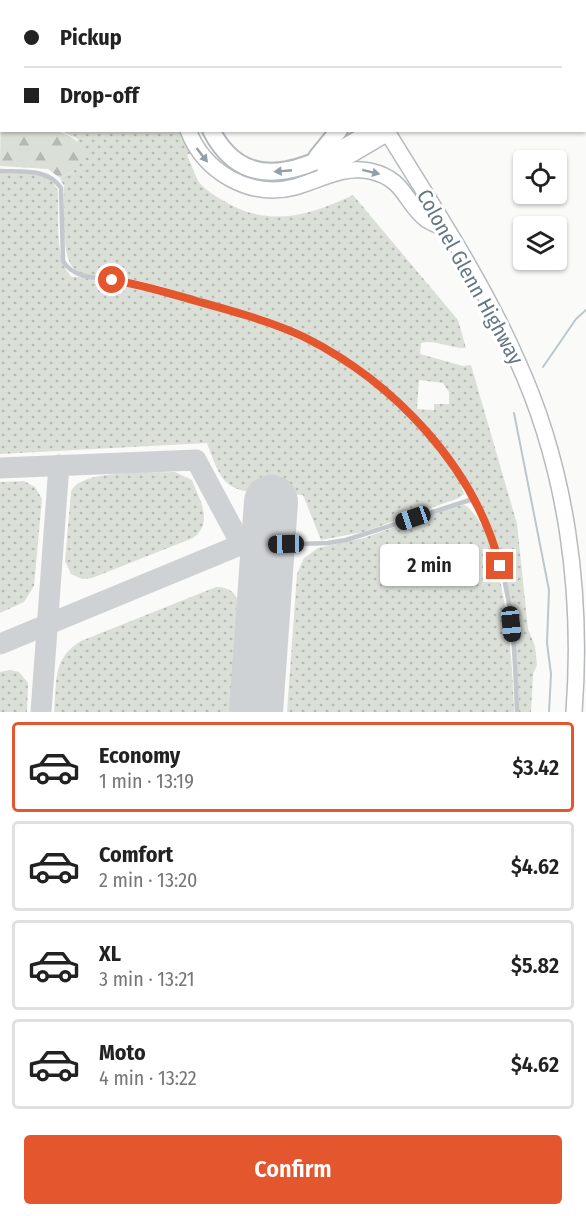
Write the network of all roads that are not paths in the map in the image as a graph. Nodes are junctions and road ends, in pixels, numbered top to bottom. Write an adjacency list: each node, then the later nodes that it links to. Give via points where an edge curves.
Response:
1 (189, 132): 7 (main road, one-way to 7, via 206,161 239,183 280,189 299,186)
2 (212, 132): 7 (highway, one-way to 2, via 251,168 229,154)
3 (338, 132): 7 (highway)
4 (381, 132): 7 (highway, via 320,162)
5 (384, 132): 8 (main road, Colonel Glenn Highway)
6 (0, 171): 9 (lane, via 49,174 56,180 61,188 63,261 68,270 128,282 245,315 303,337 353,364 395,400 445,453)
7 (312, 172): 8 (main road, one-way to 8, via 378,173 400,186 426,219)
8 (445, 229): 12 (main road, Colonel Glenn Highway, via 499,322 548,443 574,578)
9 (473, 499): 10 (lane, via 337,542); 11 (lane, via 495,547 509,605)
10 (268, 545)
11 (517, 712)
12 (574, 712)

